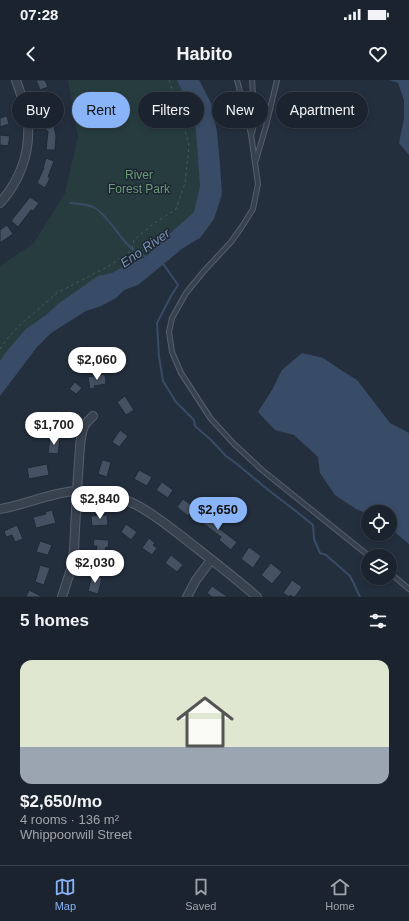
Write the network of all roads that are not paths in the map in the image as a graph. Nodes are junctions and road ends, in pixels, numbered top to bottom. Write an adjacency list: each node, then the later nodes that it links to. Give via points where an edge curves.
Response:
1 (16, 80): 7 (street, via 27,114 27,146 16,182)
2 (237, 80): 5 (lane)
3 (252, 80): 5 (lane, via 255,120)
4 (277, 80): 6 (lane)
5 (251, 134): 6 (lane)
6 (255, 162): 11 (lane, via 258,184 253,209 231,242 182,300 172,318 169,332 172,352 181,373 211,419 234,444 262,470)
7 (0, 203)
8 (94, 416): 9 (street, via 85,424 82,432)
9 (77, 491): 10 (street); 12 (street, via 120,497 136,504 153,514); 15 (street, via 74,550)
10 (0, 509)
11 (361, 550)
12 (211, 560): 16 (street); 17 (street)
13 (397, 579): 14 (lane)
14 (409, 589)
15 (62, 597)
16 (187, 597)
17 (257, 597)

